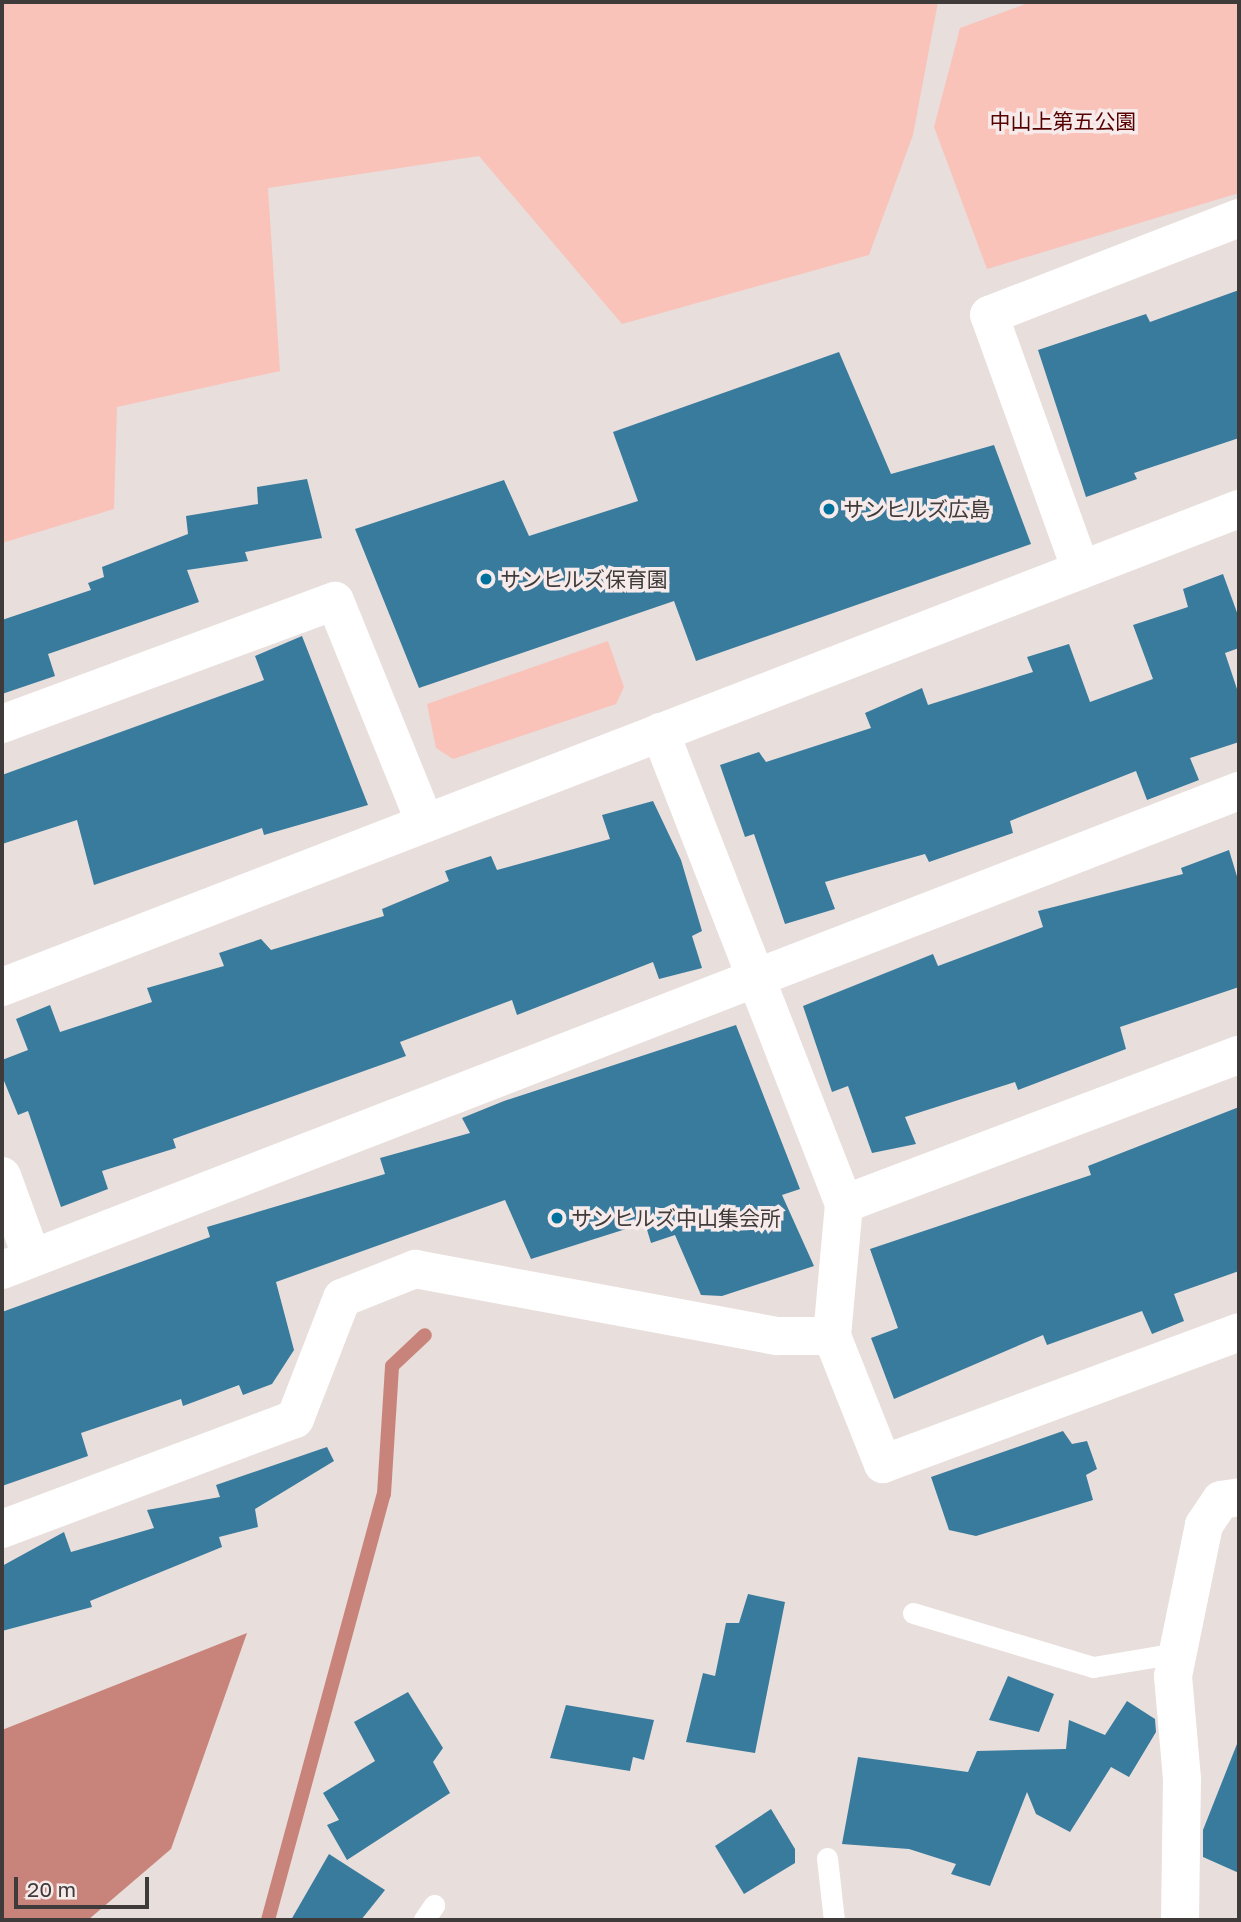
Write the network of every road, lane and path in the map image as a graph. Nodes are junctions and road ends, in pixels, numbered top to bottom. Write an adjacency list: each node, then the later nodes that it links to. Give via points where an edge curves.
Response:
1 (1239, 218): 3 (street, via 989,315)
2 (1239, 509): 3 (street)
3 (1081, 570): 5 (street)
4 (2, 724): 7 (street, via 335,601)
5 (660, 732): 7 (street); 8 (street)
6 (1239, 791): 8 (street)
7 (425, 824): 9 (street)
8 (756, 977): 12 (street); 13 (street)
9 (2, 987)
10 (1239, 1055): 12 (street)
11 (2, 1176): 13 (street)
12 (844, 1204): 15 (street)
13 (17, 1264)
14 (1239, 1332): 15 (street, via 883,1464)
15 (832, 1336): 17 (street, via 778,1336 415,1269 342,1298 295,1419)
16 (1239, 1497): 19 (street, via 1221,1500 1204,1525)
17 (2, 1530)
18 (913, 1613): 19 (lane, via 1093,1667)
19 (1178, 1653): 22 (street)
20 (827, 1858): 21 (lane)
21 (834, 1920)
22 (1180, 1920)

